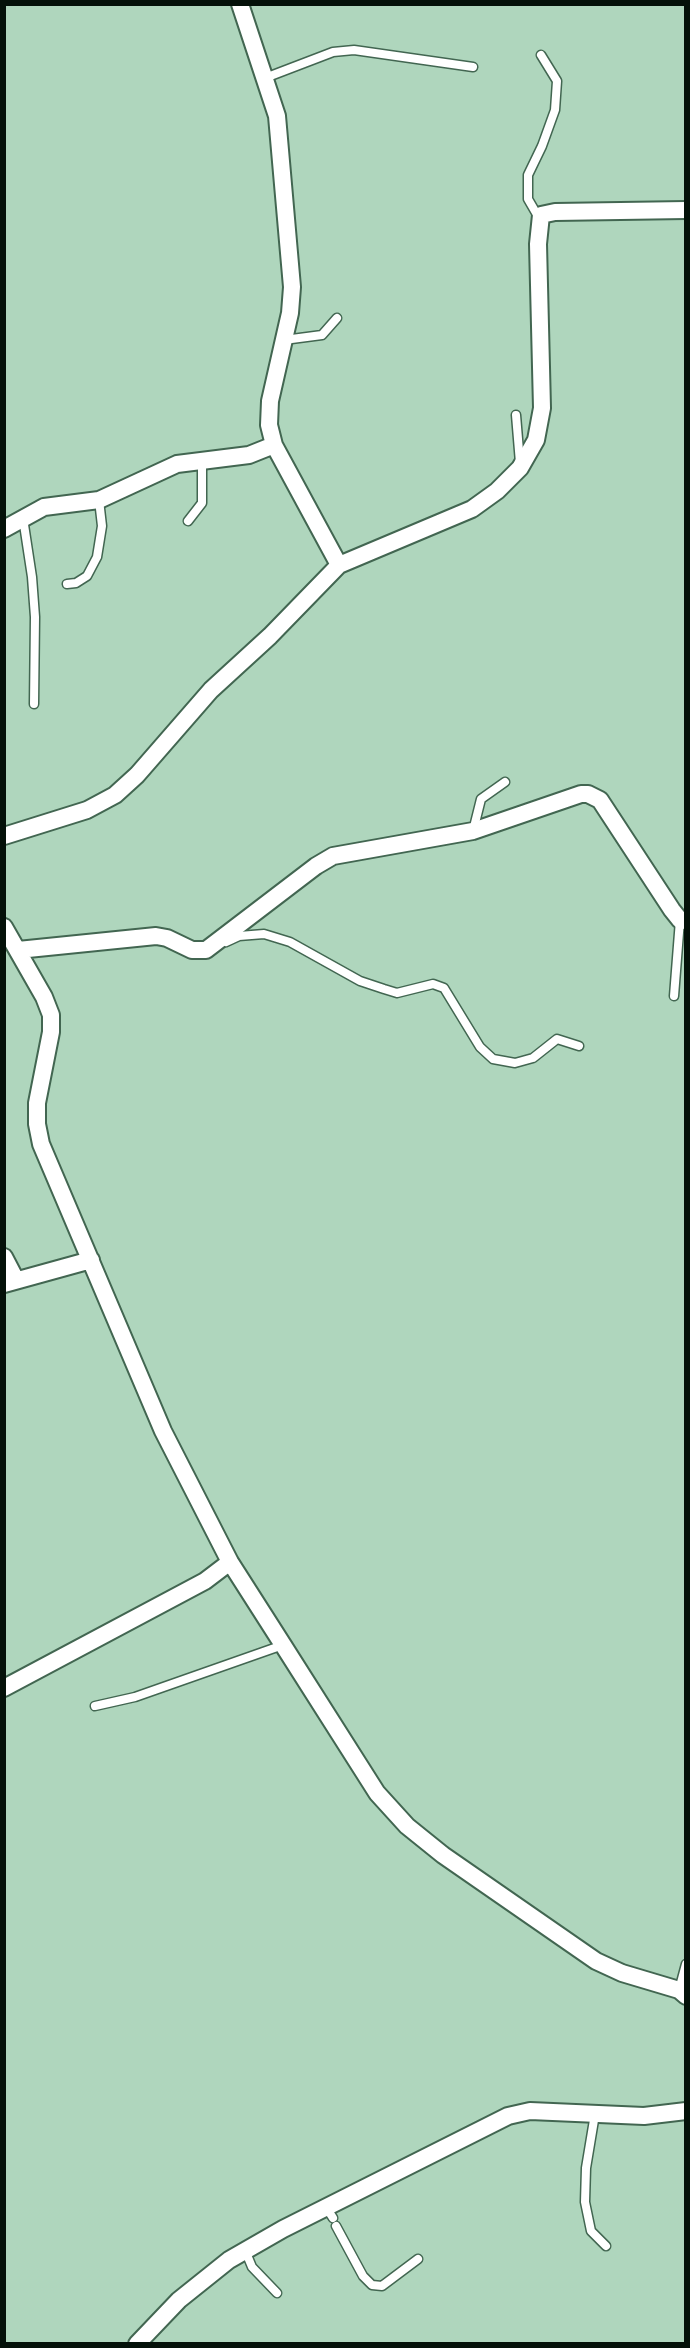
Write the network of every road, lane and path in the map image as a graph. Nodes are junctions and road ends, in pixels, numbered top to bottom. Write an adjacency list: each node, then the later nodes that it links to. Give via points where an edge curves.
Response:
1 (240, 4): 4 (street)
2 (541, 55): 6 (lane, via 557,81 555,110 528,175 528,200)
3 (473, 67): 4 (lane, via 354,50 333,52)
4 (265, 78): 8 (street, via 281,138 292,287)
5 (686, 210): 6 (street, via 555,212)
6 (540, 218): 12 (street, via 542,408 536,440)
7 (337, 318): 8 (lane, via 322,335)
8 (284, 340): 10 (street, via 270,401 269,425)
9 (516, 415): 12 (lane)
10 (274, 445): 11 (street, via 249,455); 17 (street)
11 (202, 460): 13 (street, via 177,464); 15 (lane, via 202,503)
12 (520, 468): 17 (street, via 472,509)
13 (99, 500): 14 (street, via 44,507); 18 (lane, via 102,526 98,556 87,576)
14 (23, 518): 16 (street); 19 (lane, via 35,616)
15 (188, 521)
16 (4, 529)
17 (339, 565): 22 (street, via 211,690 137,776 115,795 87,810)
18 (68, 584)
19 (34, 704)
20 (504, 782): 21 (lane, via 481,799)
21 (473, 831): 23 (street, via 581,794 594,796); 26 (street, via 333,856)
22 (4, 836)
23 (683, 920): 27 (lane)
24 (4, 927): 25 (street)
25 (18, 950): 26 (street, via 156,936 192,950); 30 (street, via 51,1015 36,1103 39,1134)
26 (206, 950): 28 (lane, via 239,936 264,934 290,942 360,981 397,993 433,984 444,988 480,1047 493,1059 515,1063 533,1058 557,1040)
27 (674, 996)
28 (579, 1046)
29 (4, 1257): 31 (street)
30 (91, 1260): 31 (street); 32 (street, via 163,1431)
31 (10, 1282)
32 (230, 1562): 33 (street); 34 (street, via 205,1581)
33 (283, 1645): 35 (lane, via 135,1697); 37 (street, via 377,1793 407,1826 597,1961)
34 (4, 1688)
35 (95, 1706)
36 (686, 1964): 37 (lane)
37 (682, 1993)
38 (686, 2111): 39 (street, via 644,2116)
39 (595, 2114): 40 (street, via 530,2111 508,2116); 41 (lane, via 585,2202 591,2231)
40 (332, 2217): 42 (street); 43 (lane, via 363,2276 372,2285 382,2286)
41 (606, 2246)
42 (245, 2250): 44 (lane, via 252,2267); 45 (street, via 198,2283)
43 (418, 2259)
44 (277, 2293)
45 (137, 2343)

